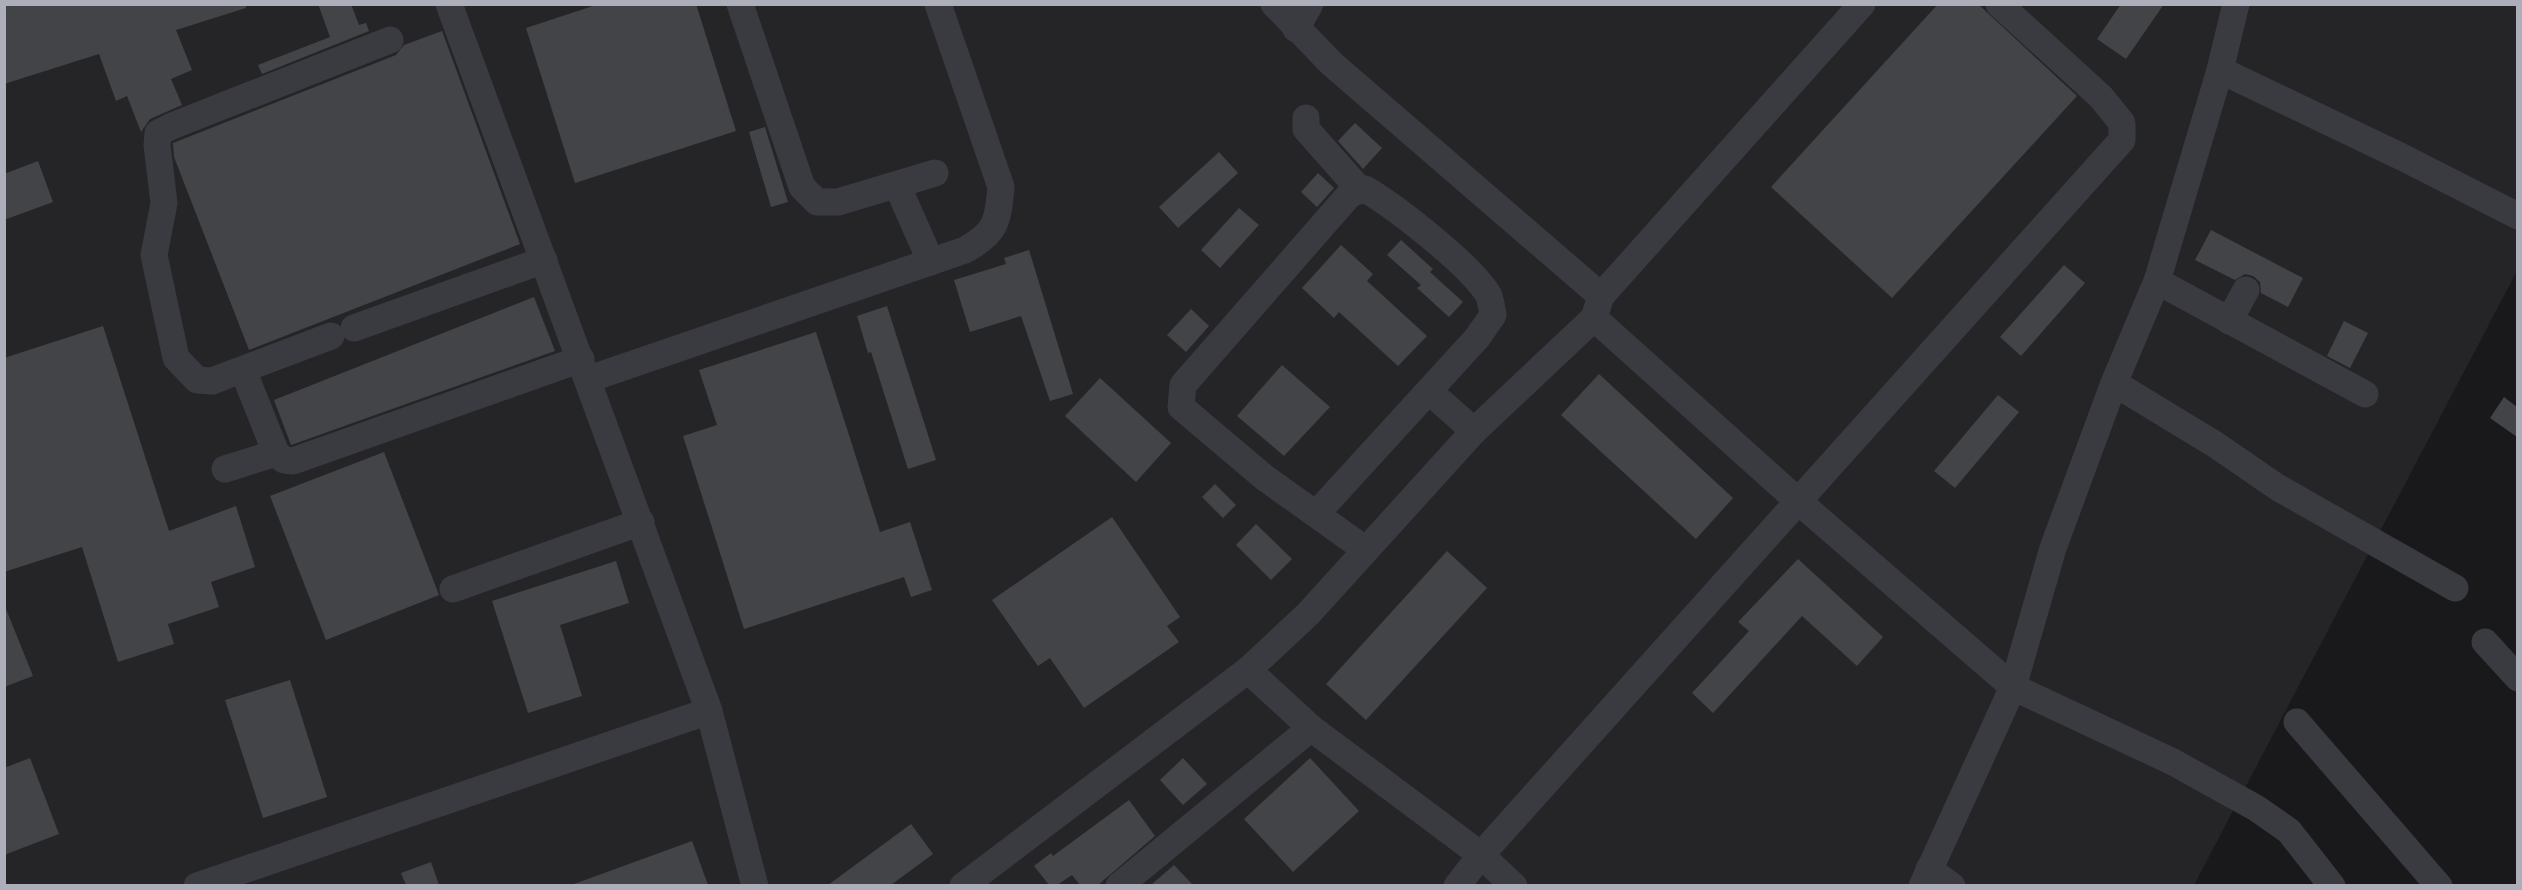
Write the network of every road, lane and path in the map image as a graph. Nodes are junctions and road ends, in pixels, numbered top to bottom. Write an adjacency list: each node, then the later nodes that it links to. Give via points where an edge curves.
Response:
1 (449, 4): 17 (street)
2 (740, 4): 14 (street, via 802,187 817,202 838,202)
3 (938, 4): 18 (street, via 1001,187 998,217 984,240)
4 (1274, 4): 9 (street)
5 (1310, 4): 9 (street)
6 (2000, 4): 31 (street, via 2101,97 2122,123 2121,140)
7 (2236, 4): 11 (street)
8 (1848, 9): 21 (street)
9 (1296, 29): 21 (street)
10 (390, 40): 24 (street, via 158,133 164,203 154,255 176,358 197,380 212,381)
11 (2220, 70): 16 (street); 19 (street)
12 (1306, 118): 15 (street, via 1306,129)
13 (935, 173): 14 (street)
14 (897, 185): 18 (street)
15 (1360, 190): 26 (street, via 1382,199 1462,264 1490,298 1493,315); 32 (street, via 1350,194 1183,385 1181,397 1181,407 1265,478)
16 (2517, 216)
17 (544, 260): 23 (street); 24 (street)
18 (931, 262): 23 (street)
19 (2157, 281): 22 (street); 25 (street)
20 (2246, 290): 22 (street)
21 (1598, 307): 28 (street); 31 (street)
22 (2229, 321): 27 (street)
23 (585, 369): 29 (street, via 293,461); 33 (street)
24 (243, 370): 29 (street)
25 (2114, 383): 35 (street, via 2277,487); 40 (street, via 2053,548)
26 (1430, 392): 28 (street); 32 (street)
27 (2365, 394)
28 (1474, 430): 34 (street)
29 (276, 453): 30 (street)
30 (225, 469)
31 (1799, 502): 40 (street); 44 (street)
32 (1316, 514): 34 (street)
33 (641, 522): 36 (street); 41 (street)
34 (1366, 550): 38 (street, via 1308,614)
35 (2455, 588)
36 (453, 589)
37 (2485, 642): 39 (street)
38 (1248, 670): 43 (street); 48 (street)
39 (2517, 678)
40 (2013, 687): 45 (street); 53 (street, via 2173,762 2256,808 2289,831)
41 (709, 711): 46 (street); 47 (street)
42 (2296, 722): 54 (street)
43 (1311, 728): 44 (street); 49 (street)
44 (1481, 855): 50 (street); 51 (street)
45 (1925, 877): 52 (street)
46 (197, 885)
47 (755, 885)
48 (963, 885)
49 (1119, 885)
50 (1457, 885)
51 (1514, 885)
52 (1952, 885)
53 (2332, 885)
54 (2439, 885)

